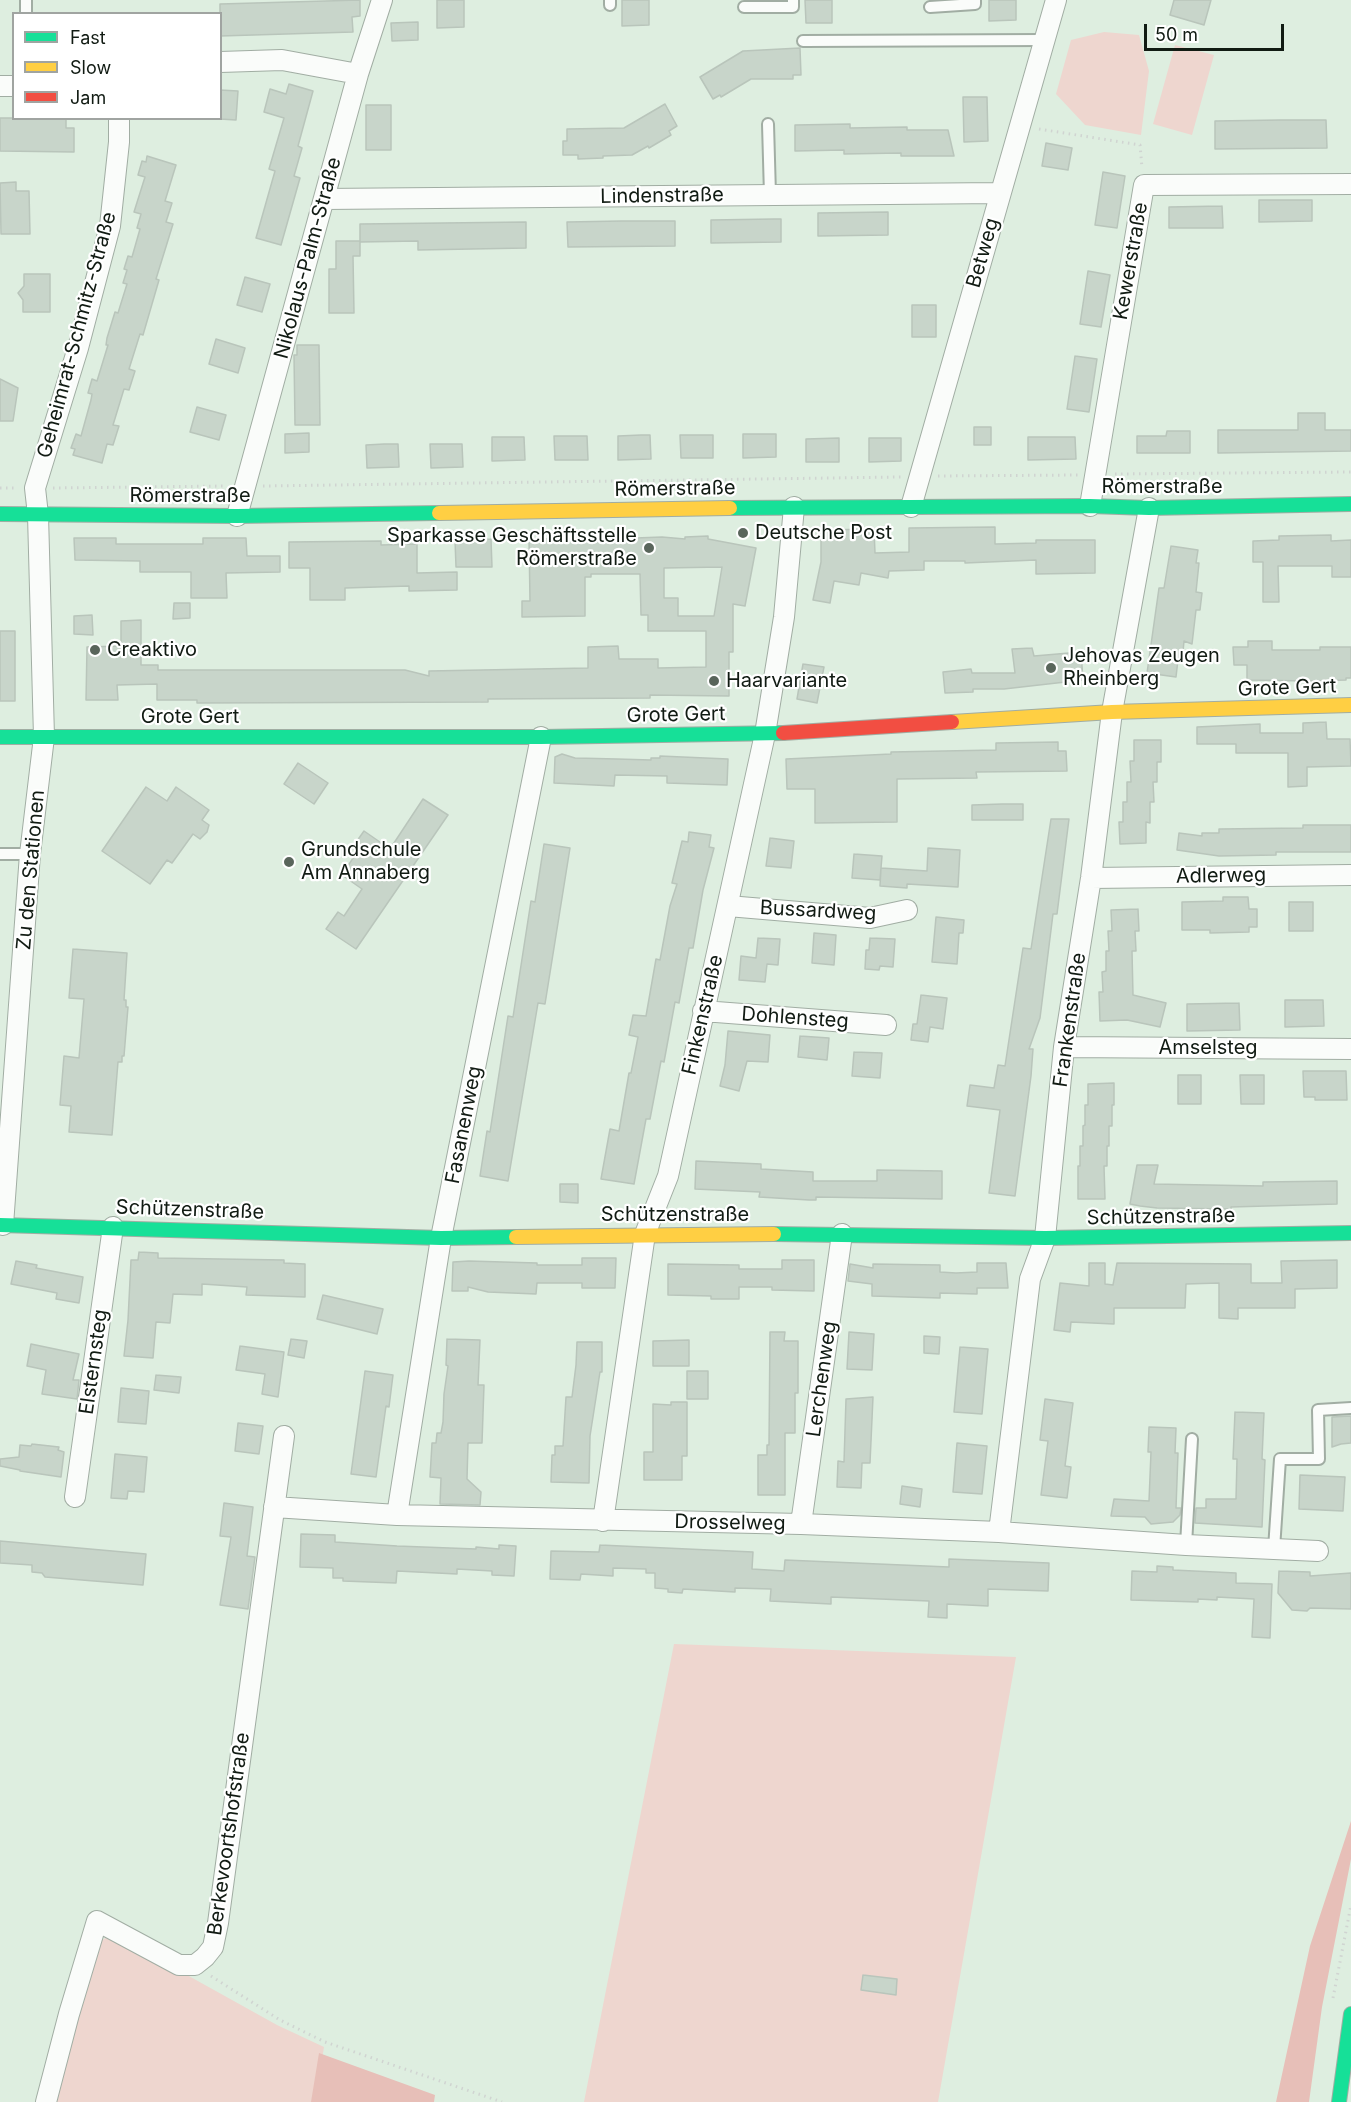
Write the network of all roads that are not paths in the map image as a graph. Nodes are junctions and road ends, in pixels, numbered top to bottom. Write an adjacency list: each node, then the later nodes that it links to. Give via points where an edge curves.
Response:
1 (382, 0): 10 (street, Nikolaus-Palm-Straße)
2 (793, 0): 6 (lane, via 793,7)
3 (975, 0): 5 (lane, via 975,4)
4 (1056, 0): 7 (street, Betweg)
5 (930, 7)
6 (744, 8)
7 (1044, 40): 8 (lane); 14 (street, Betweg)
8 (803, 41)
9 (222, 62): 10 (street, via 282,60)
10 (358, 74): 16 (street, Nikolaus-Palm-Straße)
11 (119, 120): 23 (street, Geheimrat-Schmitz-Straße, via 110,226 35,488)
12 (768, 124): 15 (lane)
13 (1351, 184): 18 (street, Kewerstraße, via 1144,184)
14 (1000, 193): 15 (street, Lindenstraße); 20 (street, Betweg)
15 (770, 195): 16 (street, Lindenstraße)
16 (324, 199): 24 (street, Nikolaus-Palm-Straße)
17 (1351, 504): 21 (street, Römerstraße)
18 (1090, 506): 20 (street, Römerstraße); 21 (street, Römerstraße)
19 (794, 507): 20 (street, Römerstraße); 24 (street, Römerstraße); 27 (street, Finkenstraße, via 784,617)
20 (911, 507)
21 (1149, 508): 26 (street, Frankenstraße)
22 (0, 514): 23 (street, Römerstraße)
23 (38, 515): 24 (street, Römerstraße); 28 (street, Zu den Stationen)
24 (237, 516)
25 (1351, 705): 26 (street, Grote Gert)
26 (1112, 712): 27 (street, Grote Gert); 34 (street, Frankenstraße)
27 (765, 734): 30 (street, Grote Gert); 35 (street, Finkenstraße)
28 (44, 736): 29 (street, Grote Gert); 30 (street, Grote Gert); 32 (street, Zu den Stationen)
29 (0, 737)
30 (541, 737): 47 (street, Fasanenweg)
31 (0, 854): 32 (lane)
32 (30, 854): 41 (street, Zu den Stationen)
33 (1351, 875): 34 (street, Adlerweg)
34 (1091, 878): 39 (street, Frankenstraße)
35 (728, 906): 36 (street, Bussardweg, via 870,918); 37 (street, Finkenstraße)
36 (907, 910)
37 (703, 1011): 38 (street, Dohlensteg); 45 (street, Finkenstraße, via 668,1176)
38 (886, 1024)
39 (1064, 1047): 40 (street, Amselsteg); 48 (street, Frankenstraße)
40 (1351, 1049)
41 (7, 1100): 42 (street, Zu den Stationen)
42 (2, 1225): 43 (street, Schützenstraße)
43 (112, 1227): 47 (street, Schützenstraße); 52 (street, Elsternsteg)
44 (1351, 1233): 48 (street, Schützenstraße)
45 (645, 1234): 46 (street, Schützenstraße); 47 (street, Schützenstraße); 55 (street, Finkenstraße)
46 (842, 1234): 48 (street, Schützenstraße); 56 (street, Lerchenweg)
47 (441, 1238): 54 (street, Fasanenweg)
48 (1045, 1238): 57 (street, Frankenstraße, via 1030,1279)
49 (1351, 1408): 59 (lane, via 1318,1410 1319,1459 1280,1460)
50 (284, 1436): 53 (street, Berkevoortshofstraße)
51 (1192, 1439): 58 (lane)
52 (75, 1497)
53 (274, 1508): 54 (street, Drosselweg); 62 (street, Berkevoortshofstraße, via 213,1947 195,1965 179,1965 97,1921)
54 (397, 1515): 55 (street, Drosselweg)
55 (603, 1521): 56 (street, Drosselweg)
56 (801, 1524): 57 (street, Drosselweg)
57 (999, 1532): 58 (street, Drosselweg)
58 (1186, 1545): 59 (street, Drosselweg)
59 (1274, 1549): 60 (street, Drosselweg)
60 (1318, 1551)
61 (1351, 2014): 63 (street)
62 (46, 2102)
63 (1339, 2102)

